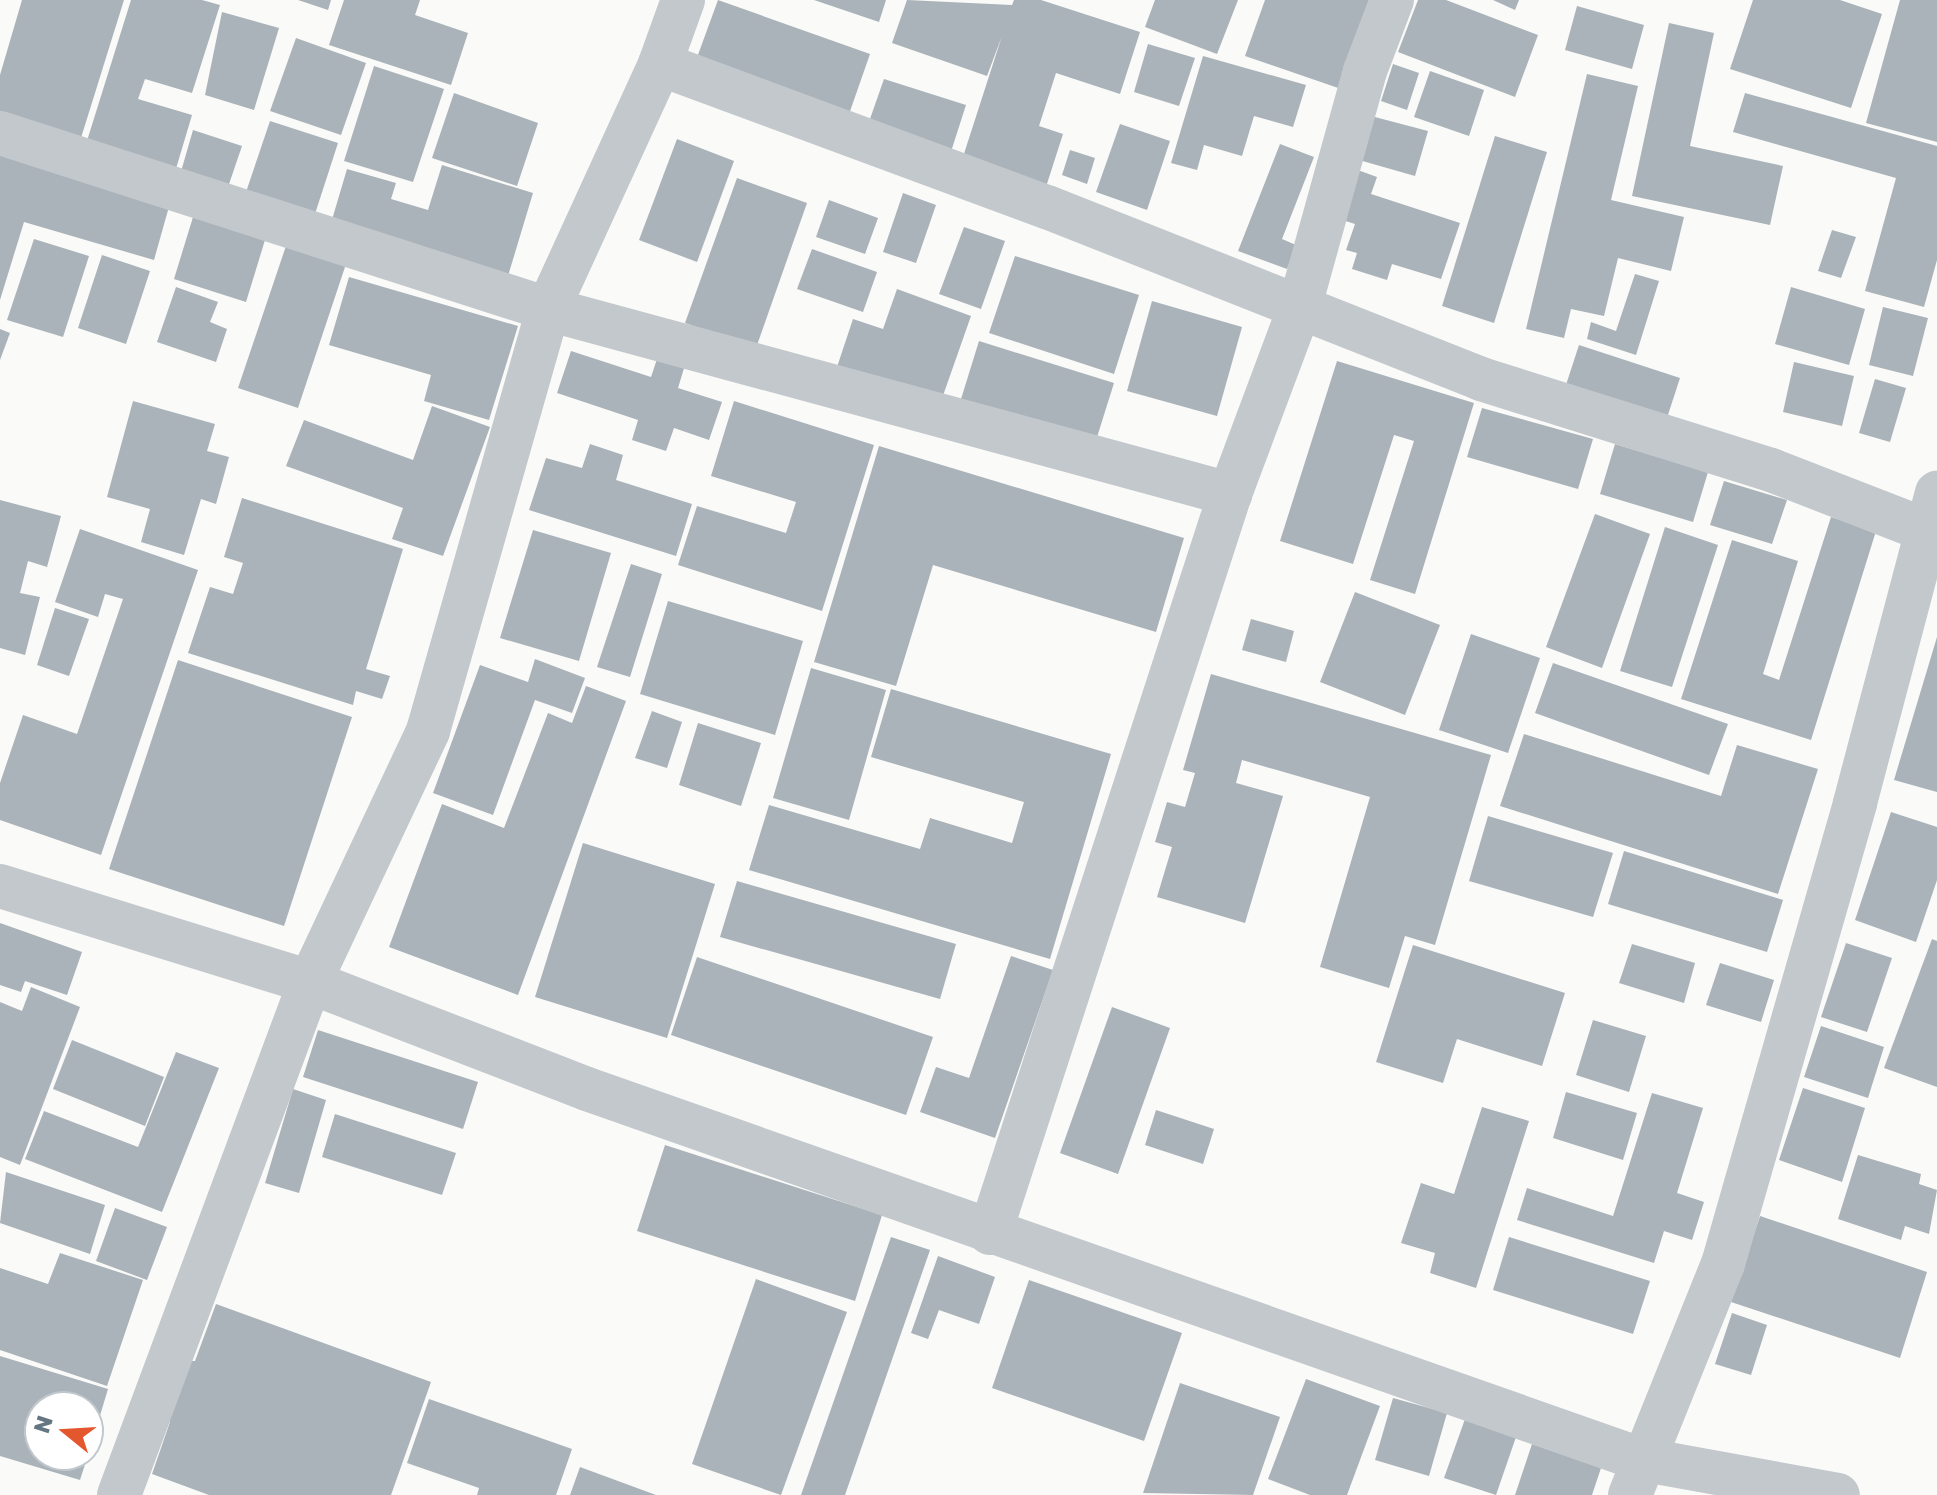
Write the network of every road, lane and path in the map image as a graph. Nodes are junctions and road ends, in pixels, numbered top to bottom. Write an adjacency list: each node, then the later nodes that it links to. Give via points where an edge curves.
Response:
1 (683, 0): 3 (street)
2 (1392, 0): 6 (street, via 1365,71)
3 (660, 64): 5 (street); 6 (street, via 1047,207)
4 (0, 133): 5 (street)
5 (548, 309): 7 (street); 10 (street, via 428,731)
6 (1299, 309): 7 (street); 8 (street, via 1612,424)
7 (1230, 494): 11 (street)
8 (1932, 512): 12 (street, via 1723,1264)
9 (0, 886): 10 (street)
10 (310, 982): 11 (street, via 587,1089); 13 (street)
11 (990, 1233): 12 (street)
12 (1635, 1477): 14 (street)
13 (119, 1495)
14 (1838, 1495)

